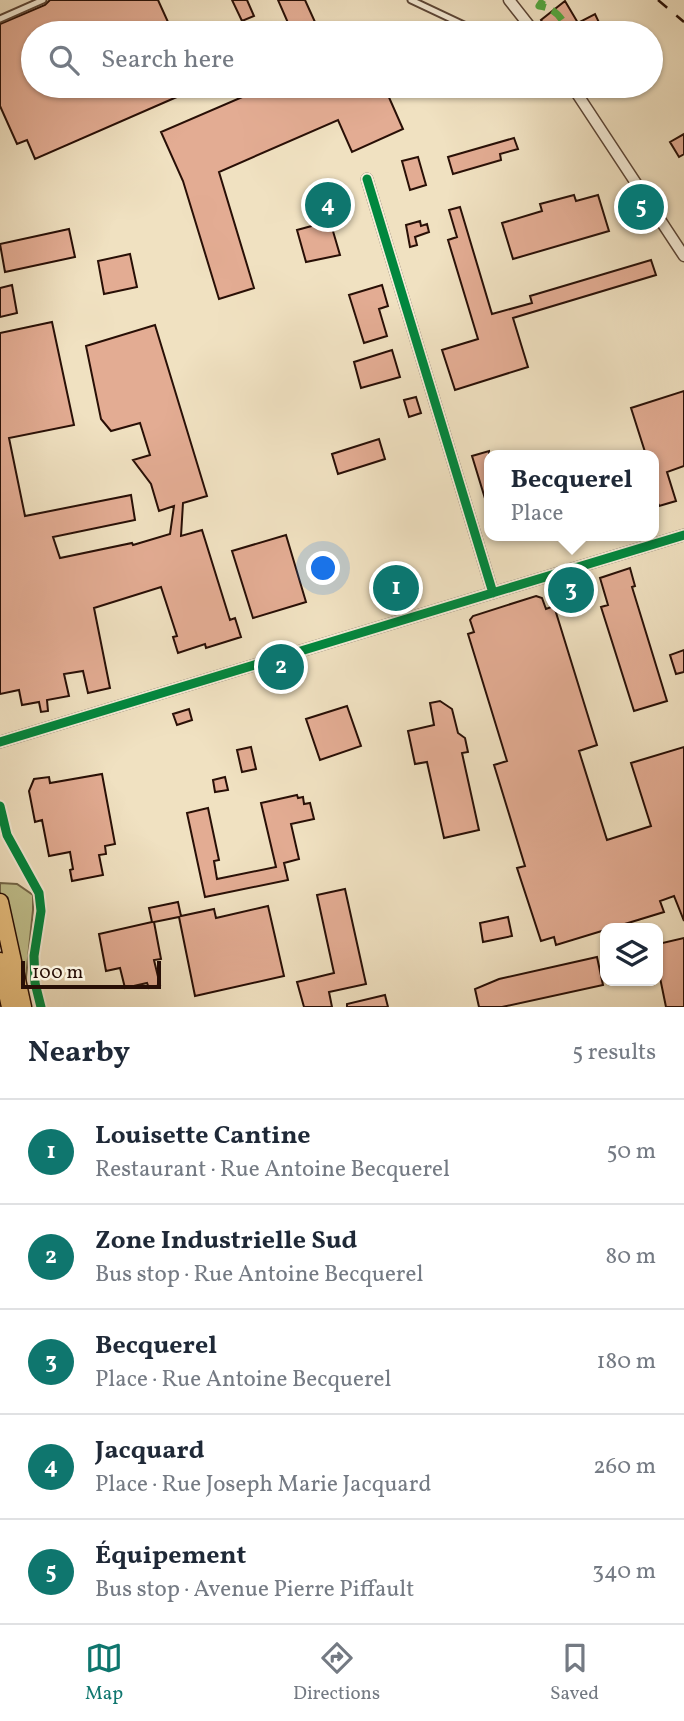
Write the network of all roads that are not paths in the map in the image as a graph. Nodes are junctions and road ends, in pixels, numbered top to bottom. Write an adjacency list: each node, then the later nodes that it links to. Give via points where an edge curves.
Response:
1 (43, 0): 4 (lane)
2 (411, 0): 5 (lane)
3 (509, 0): 6 (street)
4 (0, 19)
5 (456, 21)
6 (526, 21)
7 (580, 98): 9 (street)
8 (367, 179): 11 (street)
9 (684, 256)
10 (684, 535): 11 (street)
11 (493, 593): 12 (street)
12 (0, 742)
13 (0, 902): 16 (main road)
14 (0, 961): 15 (main road)
15 (10, 1007)
16 (23, 1007)

